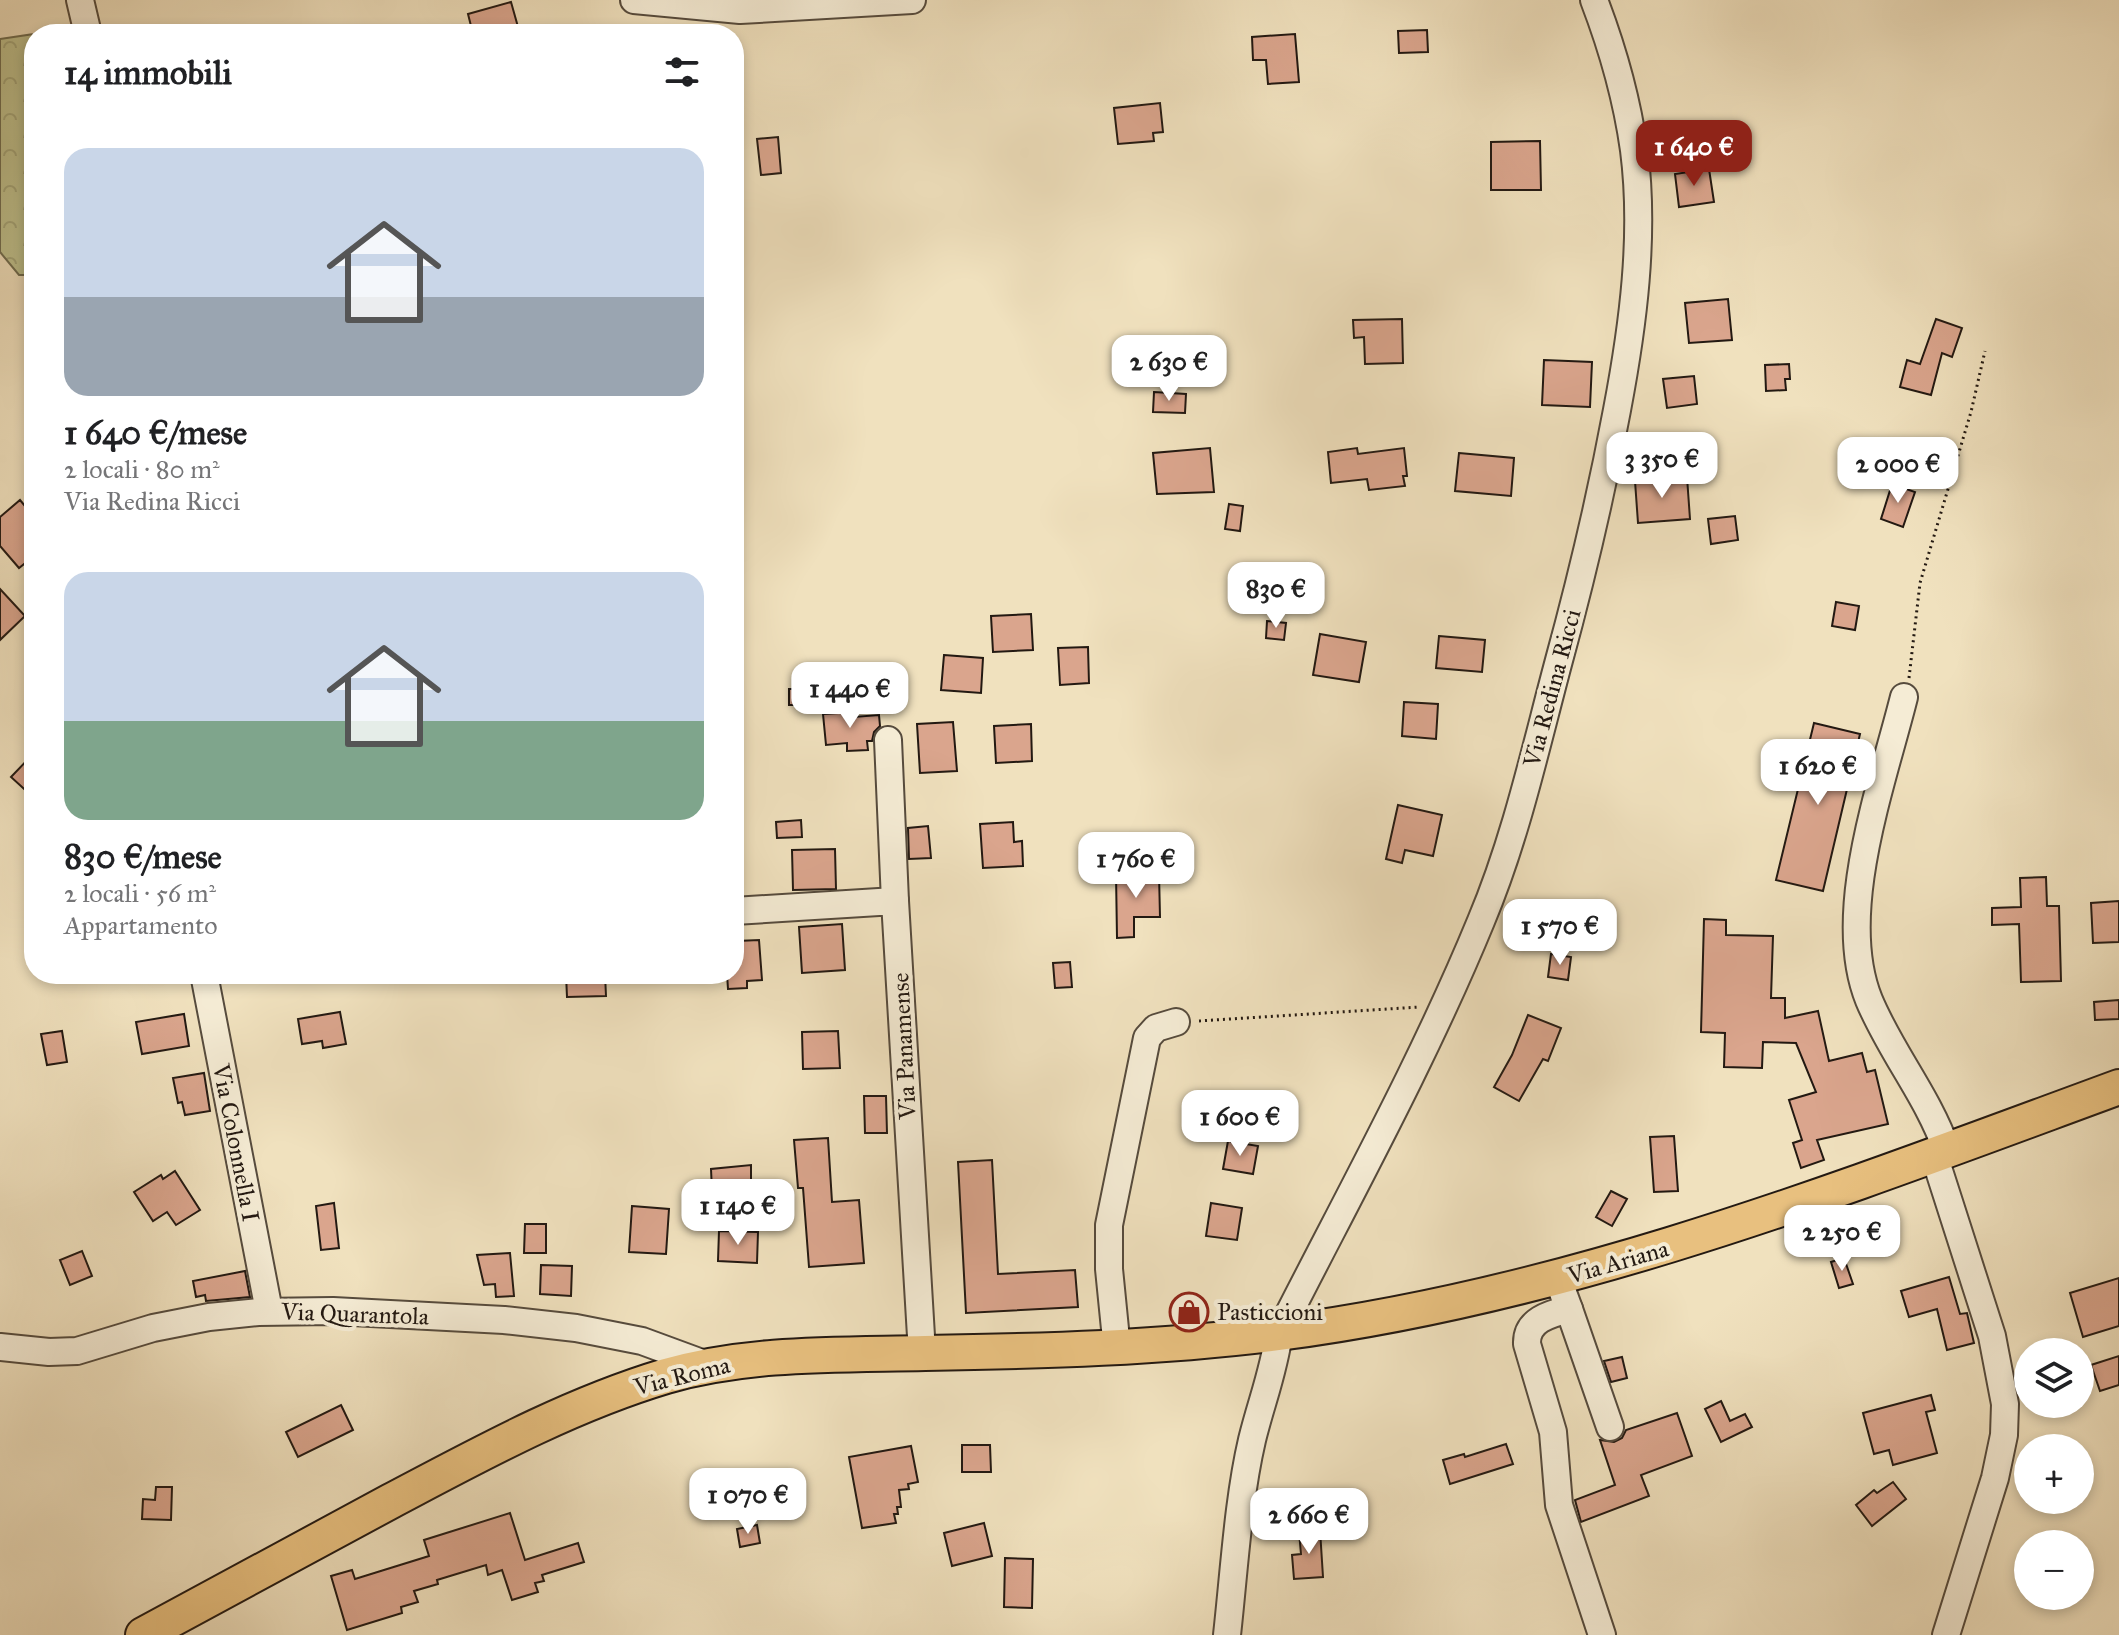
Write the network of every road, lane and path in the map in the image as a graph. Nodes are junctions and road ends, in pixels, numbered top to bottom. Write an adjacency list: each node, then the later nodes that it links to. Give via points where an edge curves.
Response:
1 (80, 0): 5 (street)
2 (634, 0): 3 (street, via 740,10)
3 (912, 0)
4 (1594, 0): 12 (street, Via Redina Ricci, via 1625,108 1635,171 1635,270 1624,370 1586,560 1512,837)
5 (86, 24)
6 (1985, 351): 7 (path, via 1920,583)
7 (1904, 697): 15 (street, via 1862,866 1857,951 1878,1022 1931,1109)
8 (888, 740): 9 (street, Via Panamense)
9 (895, 901): 10 (street); 21 (street, Via Panamense)
10 (744, 910)
11 (206, 984): 17 (street, Via Colonnella I)
12 (1443, 1006): 13 (path); 18 (street, Via Redina Ricci)
13 (1176, 1022): 20 (street, via 1156,1028 1147,1038 1112,1204 1108,1248)
14 (2119, 1087): 15 (main road, Via Ariana)
15 (1940, 1153): 16 (main road, Via Ariana); 27 (street, via 2001,1370 2005,1404 1999,1466)
16 (1563, 1294): 18 (main road, Via Ariana); 23 (street); 26 (street, via 1536,1322 1527,1344 1553,1432 1559,1505)
17 (269, 1311): 19 (street, Via Quarantola, via 176,1323 77,1351); 22 (street, Via Quarantola, via 557,1325 633,1338)
18 (1279, 1333): 20 (main road, Via Roma); 25 (street, Via Redina Ricci, via 1252,1441)
19 (0, 1347)
20 (1117, 1349): 21 (main road, Via Roma)
21 (922, 1353): 22 (main road, Via Roma, via 807,1355)
22 (710, 1366): 24 (main road, Via Roma, via 633,1387 518,1434)
23 (1610, 1427)
24 (143, 1635)
25 (1227, 1635)
26 (1602, 1635)
27 (1946, 1635)

